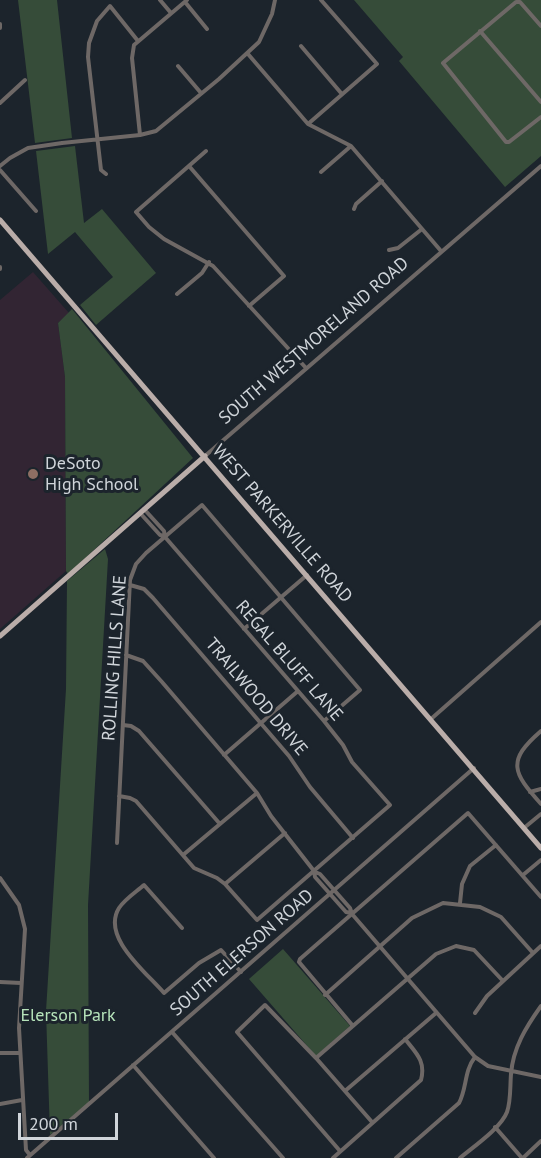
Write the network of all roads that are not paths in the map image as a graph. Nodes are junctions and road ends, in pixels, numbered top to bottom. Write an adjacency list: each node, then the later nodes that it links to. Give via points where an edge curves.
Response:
1 (160, 0): 5 (street)
2 (275, 0): 11 (street, via 263,35)
3 (321, 0): 15 (street, via 377,64)
4 (186, 1): 5 (street); 7 (street)
5 (171, 13): 9 (street)
6 (541, 26): 8 (street, via 516,2)
7 (207, 29)
8 (480, 31): 16 (street); 18 (street, via 443,63 506,142)
9 (138, 41): 20 (street, via 132,58); 21 (street, via 110,6 97,21 88,57)
10 (301, 46): 15 (street)
11 (248, 54): 14 (street); 19 (street)
12 (178, 66): 14 (street)
13 (25, 80): 17 (street)
14 (201, 93): 20 (street, via 167,124)
15 (342, 93): 19 (street)
16 (541, 102)
17 (0, 103)
18 (541, 117)
19 (308, 124): 22 (street)
20 (140, 135): 21 (street)
21 (97, 140): 26 (street, via 28,148); 28 (street, via 101,170)
22 (351, 146): 27 (street); 29 (street)
23 (206, 151): 24 (street)
24 (189, 166): 36 (street, via 136,212 164,239); 38 (street, via 284,276)
25 (541, 166): 35 (street, SOUTH WESTMORELAND ROAD)
26 (0, 168): 31 (street)
27 (321, 172)
28 (106, 174)
29 (382, 181): 30 (street); 33 (street)
30 (354, 209)
31 (36, 211)
32 (0, 220): 40 (main road, WEST PARKERVILLE ROAD)
33 (422, 229): 34 (street, via 398,248); 35 (street)
34 (389, 250)
35 (441, 251): 39 (street, SOUTH WESTMORELAND ROAD)
36 (209, 262): 37 (street); 38 (street)
37 (177, 294)
38 (249, 306): 39 (street)
39 (306, 368): 40 (street, SOUTH WESTMORELAND ROAD)
40 (205, 456): 41 (main road, SOUTH WESTMORELAND ROAD); 43 (main road, WEST PARKERVILLE ROAD)
41 (142, 511): 42 (street, REGAL BLUFF LANE); 48 (main road, SOUTH WESTMORELAND ROAD)
42 (165, 537): 44 (street, ROLLING HILLS LANE, via 136,564); 45 (street, ROLLING HILLS LANE, via 202,505); 47 (street, REGAL BLUFF LANE)
43 (307, 575): 45 (street); 51 (main road, WEST PARKERVILLE ROAD)
44 (130, 585): 49 (street, ROLLING HILLS LANE); 53 (street, TRAILWOOD DRIVE, via 144,589 153,598)
45 (281, 597): 47 (street); 52 (street, via 360,690)
46 (541, 622): 51 (street)
47 (244, 629): 50 (street, REGAL BLUFF LANE)
48 (0, 636)
49 (126, 656): 54 (street, ROLLING HILLS LANE); 56 (street, via 142,661)
50 (298, 691): 52 (street, REGAL BLUFF LANE); 53 (street)
51 (431, 719): 57 (main road, WEST PARKERVILLE ROAD)
52 (324, 721): 67 (street, REGAL BLUFF LANE, via 352,762 390,805)
53 (261, 723): 56 (street); 67 (street, TRAILWOOD DRIVE)
54 (123, 725): 61 (street, ROLLING HILLS LANE); 64 (street, via 139,731)
55 (541, 731): 59 (street, via 518,757 517,769)
56 (224, 755): 60 (street)
57 (474, 768): 65 (main road, WEST PARKERVILLE ROAD); 77 (street, SOUTH ELERSON ROAD)
58 (541, 789): 59 (street)
59 (530, 792): 62 (street)
60 (257, 793): 64 (street); 66 (street)
61 (119, 796): 68 (street, ROLLING HILLS LANE); 71 (street, via 136,801)
62 (541, 804)
63 (541, 814): 65 (street)
64 (220, 824): 71 (street)
65 (524, 828): 70 (main road, WEST PARKERVILLE ROAD)
66 (285, 833): 73 (street); 76 (street)
67 (353, 838): 73 (street)
68 (117, 843)
69 (496, 845): 74 (street); 79 (street, via 470,866 462,884); 80 (street, via 468,813)
70 (541, 848)
71 (183, 855): 76 (street, via 194,867)
72 (541, 860): 74 (street)
73 (314, 871): 76 (street, via 256,920); 77 (street, via 315,877)
74 (523, 875): 78 (street)
75 (0, 878): 89 (street, via 16,899 25,929)
76 (225, 884)
77 (332, 892): 80 (street, via 346,912); 85 (street, SOUTH ELERSON ROAD)
78 (541, 897)
79 (460, 903): 83 (street, via 443,903 422,912); 84 (street, via 501,917)
80 (352, 914): 83 (street); 90 (street, via 300,959)
81 (182, 928): 85 (street, via 144,885 122,904 114,923 121,944 164,993 221,950)
82 (541, 946): 84 (street)
83 (380, 947): 86 (street); 90 (street)
84 (533, 953): 87 (street)
85 (241, 972): 95 (street, SOUTH ELERSON ROAD)
86 (407, 979): 87 (street, via 436,954 456,946 474,950); 92 (street); 94 (street)
87 (503, 981): 93 (street)
88 (0, 982): 89 (street)
89 (21, 983): 98 (street)
90 (325, 995): 94 (street)
91 (541, 1006): 102 (street, via 519,1042)
92 (436, 1013): 96 (street); 99 (street)
93 (475, 1013)
94 (353, 1026): 100 (street)
95 (172, 1032): 101 (street, SOUTH ELERSON ROAD); 113 (street)
96 (405, 1039): 104 (street); 107 (street, via 422,1060 421,1080)
97 (0, 1053): 98 (street)
98 (20, 1053): 105 (street)
99 (476, 1057): 102 (street, via 488,1066); 115 (street, via 469,1065 459,1103)
100 (316, 1058): 104 (street); 110 (street, via 265,1005 237,1032)
101 (133, 1065): 111 (street, SOUTH ELERSON ROAD); 112 (street)
102 (511, 1071): 103 (street); 108 (street, via 507,1113)
103 (541, 1077)
104 (345, 1091): 107 (street)
105 (22, 1100): 106 (street); 111 (street)
106 (0, 1104)
107 (372, 1122): 110 (street)
108 (495, 1127): 116 (street); 117 (street)
109 (541, 1141): 117 (street)
110 (340, 1151): 114 (street)
111 (29, 1156)
112 (214, 1158)
113 (283, 1158)
114 (333, 1158)
115 (396, 1158)
116 (460, 1158)
117 (522, 1158)

